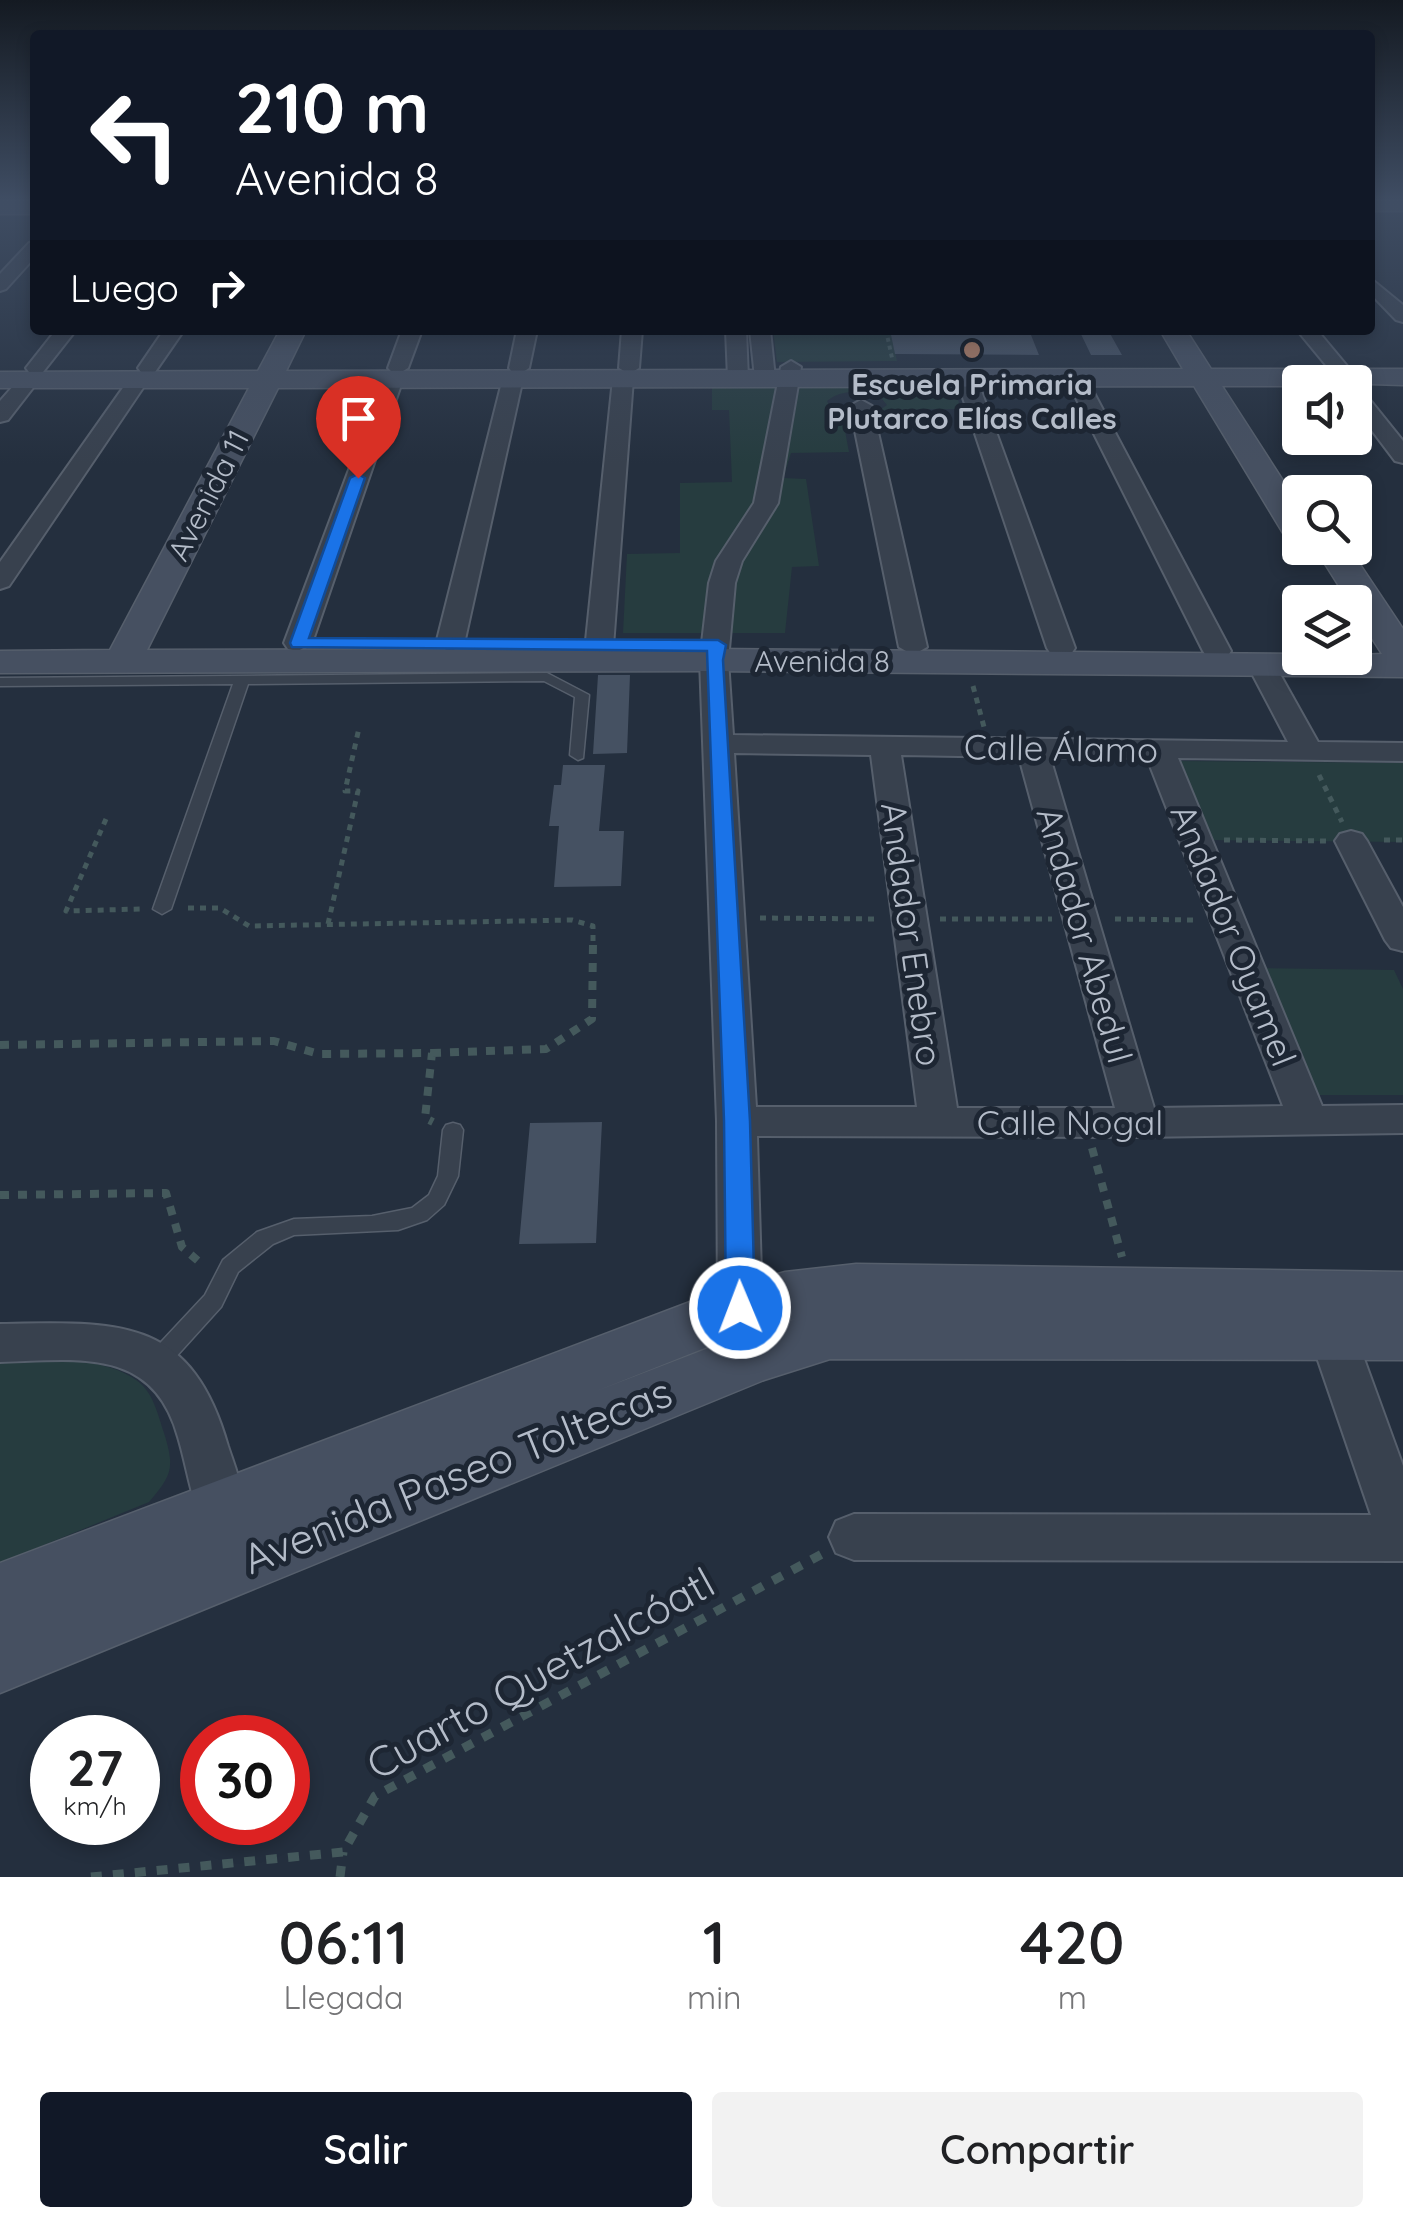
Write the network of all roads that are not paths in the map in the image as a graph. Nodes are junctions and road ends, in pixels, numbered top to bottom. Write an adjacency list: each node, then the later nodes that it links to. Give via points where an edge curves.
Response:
1 (1376, 289): 2 (street)
2 (1403, 316)
3 (61, 335): 25 (street)
4 (171, 335): 23 (street)
5 (290, 335): 24 (street, Avenida 11)
6 (410, 335): 18 (street)
7 (525, 335): 19 (street)
8 (631, 335): 20 (street)
9 (739, 335): 21 (street)
10 (760, 335): 21 (street)
11 (1177, 335): 17 (street)
12 (1194, 335): 17 (street)
13 (1311, 335): 14 (street)
14 (1334, 365)
15 (1403, 366): 22 (street)
16 (0, 368): 25 (street)
17 (1209, 371): 21 (street); 26 (street); 27 (street); 35 (street); 36 (street)
18 (396, 373): 19 (street); 24 (street); 39 (street)
19 (516, 373): 20 (street); 40 (street)
20 (626, 373): 21 (street); 45 (street)
21 (764, 373): 28 (street); 49 (street, via 766,503 729,560)
22 (1372, 373)
23 (144, 374): 24 (street); 25 (street); 38 (street)
24 (270, 374): 48 (street, Avenida 11)
25 (22, 376): 32 (street)
26 (1075, 376): 28 (street); 44 (street)
27 (1282, 376)
28 (966, 377): 43 (street)
29 (1403, 377): 30 (street)
30 (1372, 379)
31 (861, 406): 42 (street)
32 (0, 415)
33 (1372, 415): 34 (street)
34 (1403, 456)
35 (1284, 475)
36 (1282, 502)
37 (1340, 565): 47 (street)
38 (0, 581)
39 (298, 643): 40 (street, Avenida 8); 48 (street, Avenida 8)
40 (450, 644): 45 (street, Avenida 8)
41 (0, 646): 48 (street, Avenida 8)
42 (913, 647): 43 (street, Avenida 8); 49 (street, Avenida 8)
43 (1060, 648): 44 (street, Avenida 8)
44 (1217, 651): 46 (street, Avenida 8)
45 (599, 652): 48 (street, Avenida 8); 49 (street, Avenida 8)
46 (1282, 652)
47 (1384, 652): 51 (street, Avenida 8)
48 (127, 653): 50 (street, Avenida 8)
49 (716, 653): 51 (street, Avenida 8); 54 (street)
50 (0, 662)
51 (1260, 664): 58 (street)
52 (242, 680): 53 (lane); 60 (lane, via 547,678 582,695); 62 (lane)
53 (0, 682)
54 (719, 744): 55 (street, Calle Álamo); 66 (street)
55 (885, 746): 56 (street, Calle Álamo); 67 (street, Andador Enebro)
56 (1032, 748): 57 (street, Calle Álamo); 68 (street, Andador Abedul)
57 (1159, 750): 58 (street, Calle Álamo); 65 (street, Andador Oyamel)
58 (1308, 751): 59 (street, Calle Álamo)
59 (1403, 752)
60 (578, 755)
61 (1351, 840): 63 (street)
62 (162, 909)
63 (1403, 940)
64 (1403, 1119): 65 (street, Calle Nogal)
65 (1308, 1120): 68 (street, Calle Nogal)
66 (737, 1121): 67 (street, Calle Nogal); 71 (street)
67 (940, 1122): 68 (street, Calle Nogal)
68 (1139, 1123)
69 (453, 1130): 75 (lane, via 448,1178 436,1202 418,1216 390,1223 307,1224 274,1232 243,1253 221,1279 216,1297)
70 (1403, 1296): 71 (street, Avenida Paseo Toltecas, via 856,1288)
71 (740, 1308): 76 (street, Avenida Paseo Toltecas)
72 (1332, 1334): 73 (street, Avenida Paseo Toltecas); 76 (street, Avenida Paseo Toltecas, via 830,1334); 78 (street)
73 (1403, 1335)
74 (0, 1343): 75 (street, via 78,1342 128,1350)
75 (156, 1363): 77 (street, via 184,1390)
76 (556, 1408): 77 (street, Avenida Paseo Toltecas); 81 (street, Avenida Paseo Toltecas)
77 (221, 1510): 80 (street, Avenida Paseo Toltecas)
78 (1403, 1536): 79 (street)
79 (854, 1537)
80 (0, 1596)
81 (0, 1658)

